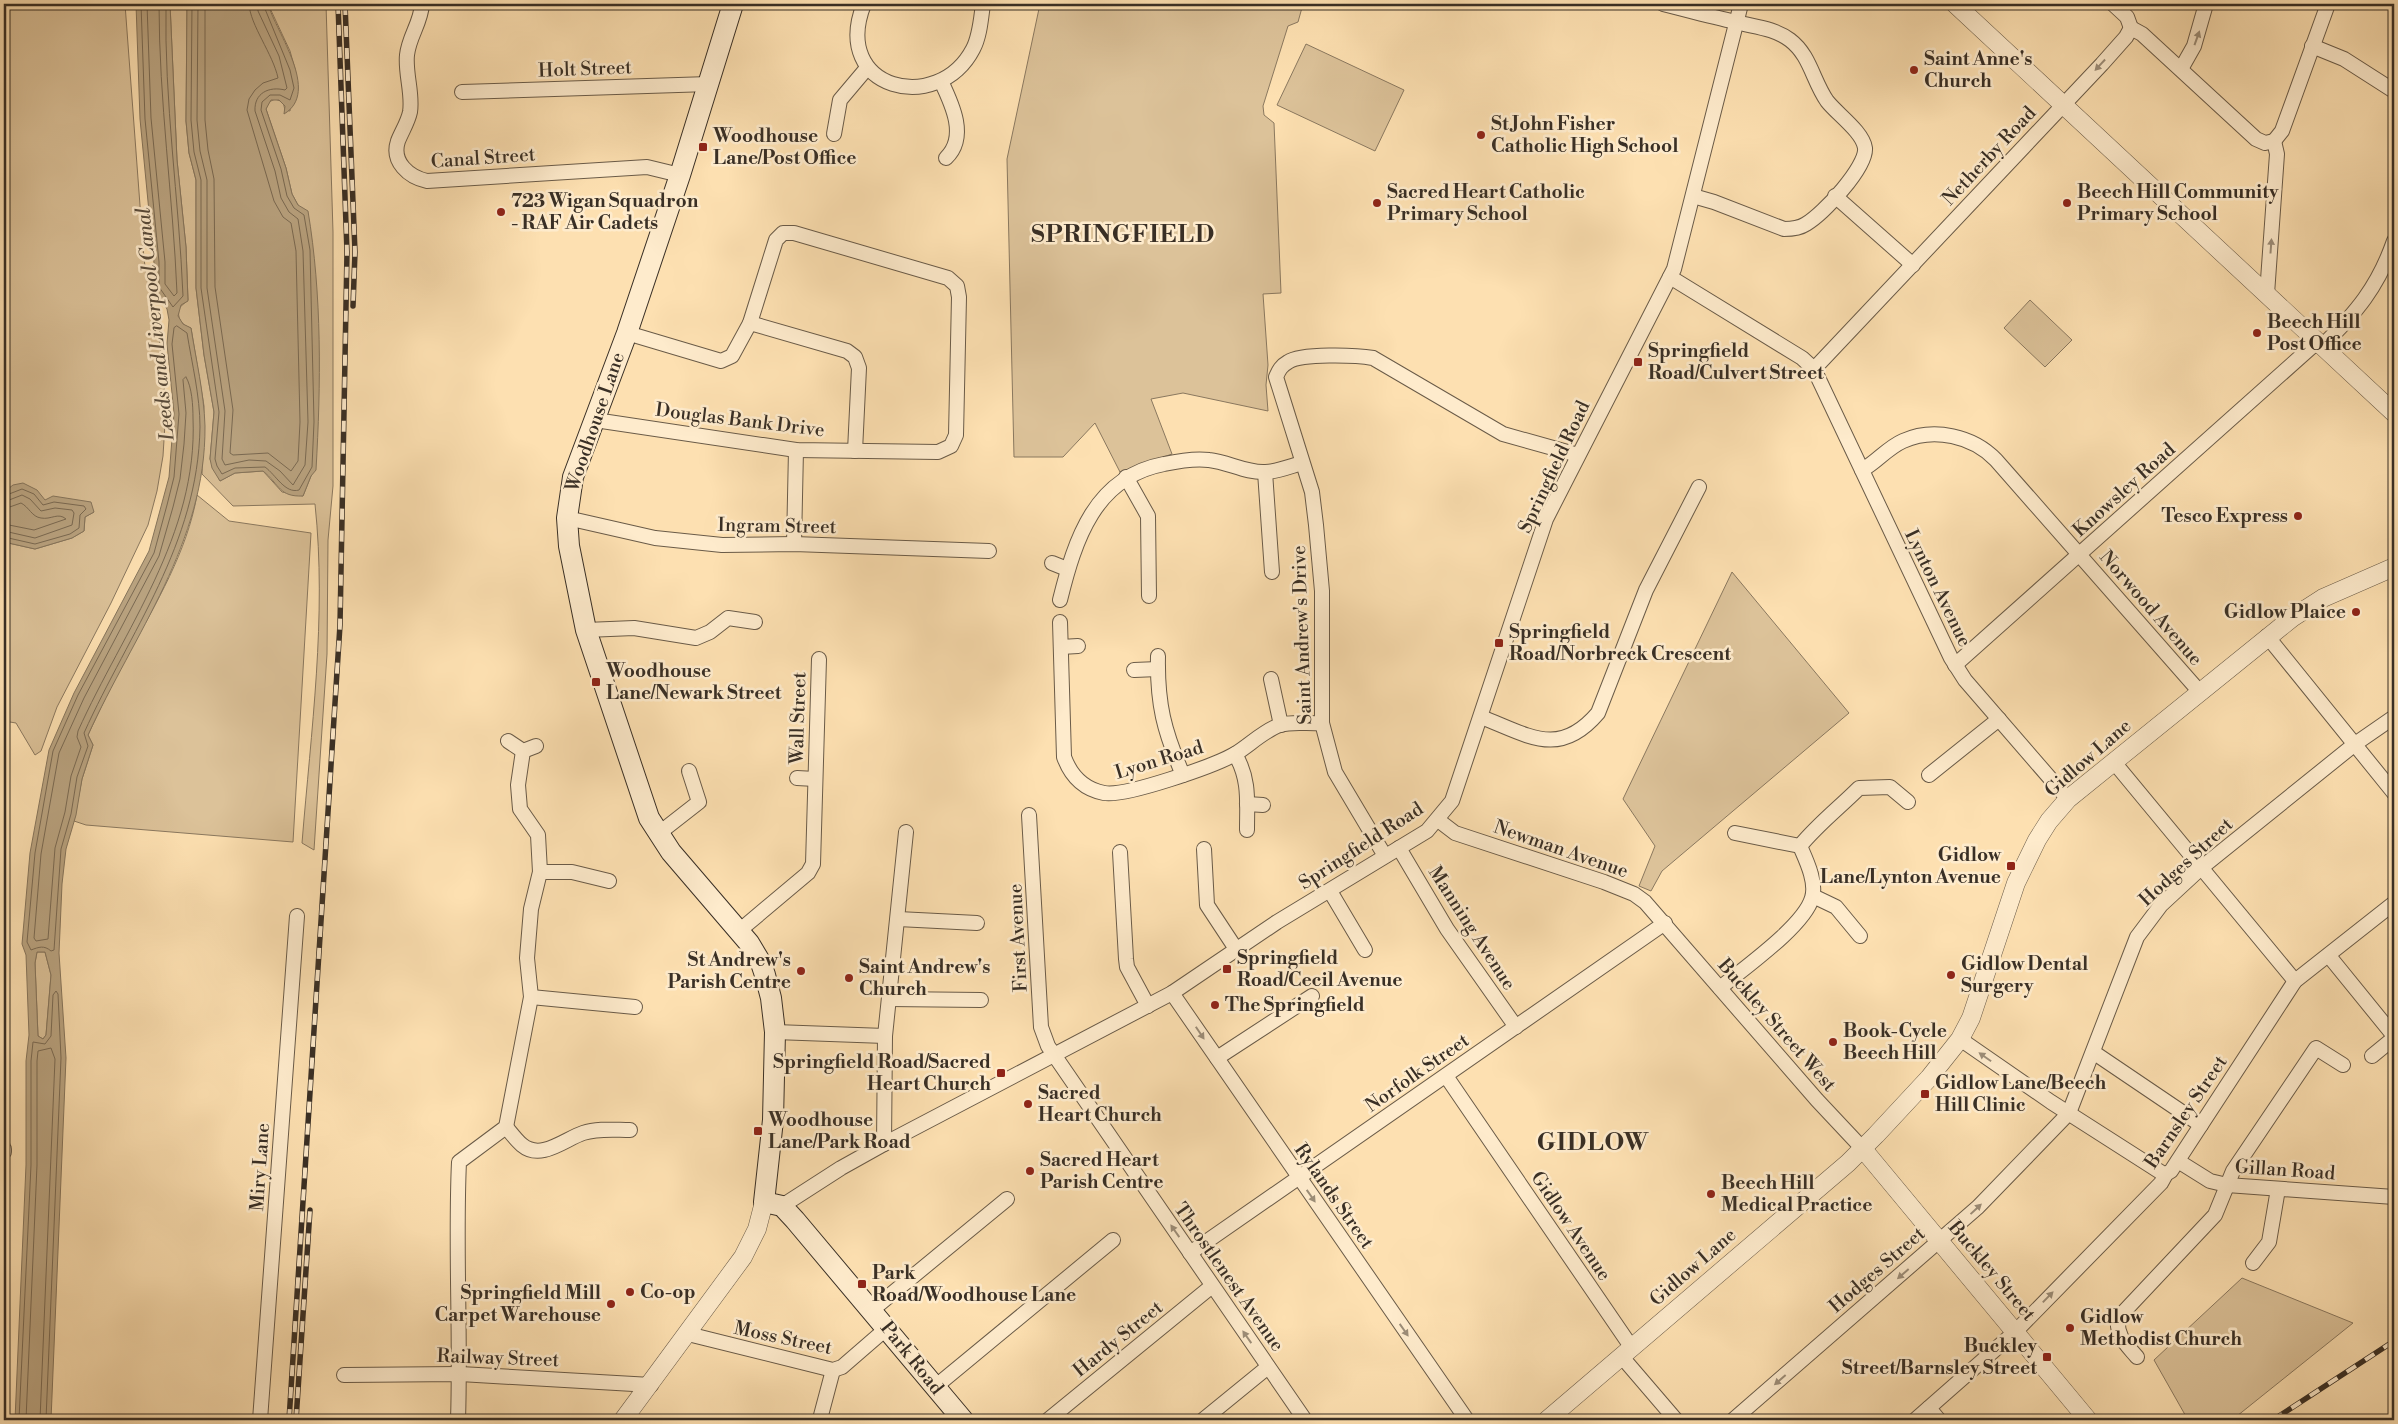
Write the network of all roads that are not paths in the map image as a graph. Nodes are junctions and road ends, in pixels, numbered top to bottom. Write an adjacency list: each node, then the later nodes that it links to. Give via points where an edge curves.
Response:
1 (422, 4): 24 (street, Canal Street, via 422,16 407,56 410,112 397,143 398,159 414,178 427,181 640,167)
2 (733, 4): 17 (main road, Woodhouse Lane)
3 (864, 4): 14 (street, via 858,29 859,47)
4 (983, 4): 16 (street, via 973,49)
5 (1663, 4): 11 (street)
6 (1741, 4): 11 (street, Springfield Road)
7 (1955, 4): 20 (street)
8 (2113, 4): 12 (street, via 2127,17)
9 (2206, 4): 15 (street, one-way to 9, via 2194,46)
10 (2328, 4): 13 (street)
11 (1736, 22): 25 (street, Springfield Road); 26 (street, via 1777,32 1796,45 1827,100 1860,137 1864,147 1863,162)
12 (2131, 28): 15 (street); 20 (street, Netherby Road, one-way to 20, via 2126,38)
13 (2312, 46): 18 (street, via 2344,59); 22 (street, via 2282,131)
14 (867, 68): 16 (street, via 896,85 914,87); 21 (street, via 840,100)
15 (2181, 69): 22 (street, via 2256,139 2265,143)
16 (941, 81): 23 (street, via 955,113 957,126)
17 (709, 84): 19 (street, Holt Street); 24 (main road, Woodhouse Lane)
18 (2394, 91)
19 (462, 92)
20 (2064, 104): 28 (street, Netherby Road); 30 (street)
21 (834, 134)
22 (2274, 141): 30 (street, one-way to 22, via 2277,154)
23 (953, 155)
24 (680, 176): 32 (main road, Woodhouse Lane)
25 (1693, 196): 26 (street, via 1784,229 1805,225); 29 (street, Springfield Road)
26 (1835, 196): 28 (street)
27 (2393, 249): 33 (street, Knowsley Road, via 2367,298 2344,326)
28 (1913, 265): 34 (street, Netherby Road)
29 (1670, 277): 34 (street, via 1802,358); 39 (street, Springfield Road)
30 (2267, 294): 33 (street)
31 (750, 323): 32 (street, Douglas Bank Drive, via 732,356 721,361); 38 (street, via 847,351 855,357 860,368); 38 (street, Douglas Bank Drive, via 776,240 783,233 794,233 948,278 957,286 956,434 951,446 938,452)
32 (627, 333): 36 (main road, Woodhouse Lane)
33 (2320, 344): 35 (street); 48 (street, Knowsley Road)
34 (1814, 369): 41 (street, Lynton Avenue)
35 (2394, 413)
36 (595, 420): 37 (street, Douglas Bank Drive); 45 (main road, Woodhouse Lane, via 573,477)
37 (796, 450): 38 (street, Douglas Bank Drive); 46 (street)
38 (855, 451)
39 (1578, 455): 40 (street, Saint Andrew's Drive, via 1503,434 1389,366 1373,358 1350,354 1290,360 1276,377); 66 (street, Springfield Road, via 1546,519)
40 (1302, 463): 42 (street); 69 (street, Saint Andrew's Drive, via 1312,492 1322,591)
41 (1862, 470): 48 (street, Norwood Avenue, via 1896,445 1910,439 1938,435 1968,441 1990,454); 62 (street, Lynton Avenue)
42 (1265, 472): 43 (street, via 1210,460 1179,461 1145,467); 52 (street)
43 (1126, 477): 51 (street, via 1092,513); 53 (street, via 1148,516 1154,577)
44 (1699, 487): 66 (street, via 1646,590 1598,713 1586,728 1572,737 1553,741 1538,739)
45 (567, 518): 46 (street, Ingram Street, via 655,538 722,545); 57 (main road, Woodhouse Lane, via 572,563)
46 (794, 544): 47 (street, Ingram Street)
47 (989, 551)
48 (2079, 555): 62 (street, Knowsley Road); 65 (street, Norwood Avenue)
49 (1052, 563): 51 (street)
50 (2394, 567): 58 (street, Gidlow Lane, via 2322,598)
51 (1067, 569): 54 (street)
52 (1272, 572)
53 (1149, 596)
54 (1060, 600)
55 (755, 622): 57 (street, via 728,618 696,638 634,628)
56 (1060, 622): 60 (street, Lyon Road)
57 (586, 630): 90 (main road, Woodhouse Lane, via 642,800)
58 (2267, 636): 65 (street, Gidlow Lane); 72 (street)
59 (1078, 646): 60 (street)
60 (1061, 647): 76 (street, Lyon Road, via 1064,757 1078,781 1106,794)
61 (819, 659): 79 (street, Wall Street)
62 (1955, 665): 68 (street, Lynton Avenue)
63 (1134, 670): 76 (street, via 1158,662 1161,718)
64 (1277, 685): 70 (street)
65 (2199, 691): 74 (street, Gidlow Lane)
66 (1482, 717): 86 (street, Springfield Road, via 1452,801)
67 (2394, 717): 72 (street, Hodges Street)
68 (1999, 719): 77 (street); 81 (street, Lynton Avenue)
69 (1322, 723): 70 (street, Lyon Road); 95 (street, Saint Andrew's Drive, via 1334,772)
70 (1281, 725): 73 (street, Lyon Road, via 1257,737)
71 (508, 741): 97 (street, via 529,749 518,785 520,810 538,835)
72 (2354, 744): 80 (street); 96 (street, Hodges Street)
73 (1235, 754): 76 (street, Lyon Road); 83 (street, via 1247,783)
74 (2113, 761): 81 (street, Gidlow Lane); 96 (street)
75 (689, 771): 90 (street, via 699,802)
76 (1183, 775)
77 (1929, 775)
78 (797, 778): 79 (street, Wall Street)
79 (815, 779): 106 (street, Wall Street, via 812,867)
80 (2394, 793)
81 (2068, 798): 124 (street, Gidlow Lane, via 2037,840 2016,883 1971,1018)
82 (1908, 802): 91 (street, via 1892,784 1859,788 1838,810 1819,823)
83 (1247, 804): 84 (street); 87 (street)
84 (1264, 804)
85 (1029, 815): 126 (street, First Avenue, via 1041,1028)
86 (1438, 820): 92 (street, Springfield Road); 104 (street, Newman Avenue, via 1455,833 1634,894)
87 (1247, 830)
88 (906, 832): 103 (street)
89 (1735, 833): 91 (street)
90 (658, 834): 106 (main road, Woodhouse Lane)
91 (1800, 846): 100 (street, via 1810,869)
92 (1400, 848): 95 (street, Springfield Road); 120 (street, Manning Avenue, via 1447,929)
93 (1204, 849): 108 (street, via 1207,906)
94 (1120, 852): 118 (street, via 1127,967)
95 (1385, 856): 99 (street, Springfield Road)
96 (2201, 868): 111 (street); 125 (street, Hodges Street, via 2161,905 2137,937)
97 (540, 872): 98 (street, via 572,872); 115 (street, via 527,958)
98 (609, 881)
99 (1330, 890): 108 (street, Springfield Road); 109 (street)
100 (1813, 896): 107 (street, via 1854,918); 112 (street, via 1806,912 1792,927)
101 (2394, 903): 110 (street, Barnsley Street)
102 (297, 916): 165 (street, Miry Lane)
103 (898, 919): 105 (street); 116 (street)
104 (1665, 923): 112 (street, Buckley Street West); 120 (street, Norfolk Street)
105 (977, 924)
106 (739, 931): 121 (main road, Woodhouse Lane, via 762,964)
107 (1860, 936)
108 (1236, 950): 113 (street, Springfield Road)
109 (1365, 950)
110 (2329, 956): 111 (street, Barnsley Street); 123 (street)
111 (2296, 981): 132 (street, Barnsley Street)
112 (1720, 988): 136 (street, Buckley Street West)
113 (1172, 993): 118 (street, Springfield Road); 128 (street, Rylands Street, one-way to 128)
114 (1312, 996): 128 (street, via 1296,1013)
115 (531, 997): 119 (street); 133 (street)
116 (889, 999): 117 (street); 122 (street)
117 (981, 1000)
118 (1148, 1006): 126 (street, Springfield Road)
119 (635, 1007)
120 (1516, 1027): 130 (street, Norfolk Street)
121 (775, 1032): 122 (street); 144 (main road, Woodhouse Lane)
122 (885, 1036): 135 (street)
123 (2394, 1037): 127 (street)
124 (1960, 1039): 131 (street, one-way to 124); 136 (street, Gidlow Lane, via 1929,1078)
125 (2093, 1052): 131 (street, Hodges Street); 132 (street)
126 (1053, 1056): 135 (street, Springfield Road); 147 (street, Throstlenest Avenue, one-way to 126)
127 (2372, 1056)
128 (1217, 1058): 139 (street, Rylands Street)
129 (2343, 1065): 140 (street, via 2316,1048 2233,1171)
130 (1446, 1076): 139 (street, Norfolk Street); 154 (street, Gidlow Avenue)
131 (2069, 1113): 138 (street); 146 (street, Hodges Street, one-way to 131)
132 (2201, 1126): 137 (street, Barnsley Street)
133 (506, 1127): 134 (street, via 523,1146 537,1151 554,1148 584,1133); 159 (street, via 459,1162 456,1216)
134 (630, 1130)
135 (884, 1144): 144 (street, Springfield Road)
136 (1863, 1149): 146 (street, Buckley Street); 154 (street, Gidlow Lane)
137 (2178, 1161): 138 (street, Barnsley Street, via 2172,1172); 140 (street, Gillan Road, via 2210,1182)
138 (2166, 1174): 152 (street, Barnsley Street, one-way to 138, via 2161,1184)
139 (1299, 1178): 147 (street, Norfolk Street); 171 (street, Rylands Street, one-way to 171)
140 (2227, 1185): 141 (street, Gillan Road); 155 (street, via 2215,1215 2118,1318 2120,1337)
141 (2278, 1189): 142 (street, Gillan Road); 148 (street, via 2269,1242)
142 (2394, 1197)
143 (1007, 1198): 150 (street)
144 (773, 1204): 150 (main road, Park Road); 153 (street, Woodhouse Lane, via 743,1257)
145 (1113, 1240): 161 (street)
146 (1940, 1242): 152 (street, Buckley Street); 174 (street, Hodges Street, one-way to 174)
147 (1190, 1253): 149 (street, Throstlenest Avenue)
148 (2253, 1263)
149 (1212, 1286): 156 (street, Throstlenest Avenue, one-way to 149); 168 (street, Hardy Street)
150 (872, 1310): 151 (main road, Park Road)
151 (887, 1328): 157 (street, Moss Street, via 842,1367); 161 (main road, Park Road)
152 (2015, 1332): 162 (street, Barnsley Street); 177 (street, Buckley Street)
153 (688, 1334): 157 (street, Moss Street); 160 (street, Woodhouse Lane)
154 (1627, 1353): 172 (street, Gidlow Lane); 173 (street, Gidlow Avenue)
155 (2137, 1357)
156 (1268, 1367): 169 (street); 170 (street, Throstlenest Avenue)
157 (833, 1370): 164 (street)
158 (344, 1374): 159 (street, Railway Street)
159 (460, 1374): 160 (street, Railway Street); 166 (street)
160 (650, 1384): 163 (street, Woodhouse Lane)
161 (935, 1386): 167 (main road, Park Road)
162 (1929, 1408): 175 (street, Barnsley Street); 176 (street)
163 (628, 1419)
164 (820, 1419)
165 (260, 1420)
166 (458, 1420)
167 (963, 1420)
168 (1048, 1420)
169 (1203, 1420)
170 (1305, 1420)
171 (1467, 1420)
172 (1547, 1420)
173 (1676, 1420)
174 (1733, 1420)
175 (1915, 1420)
176 (1939, 1420)
177 (2088, 1420)

